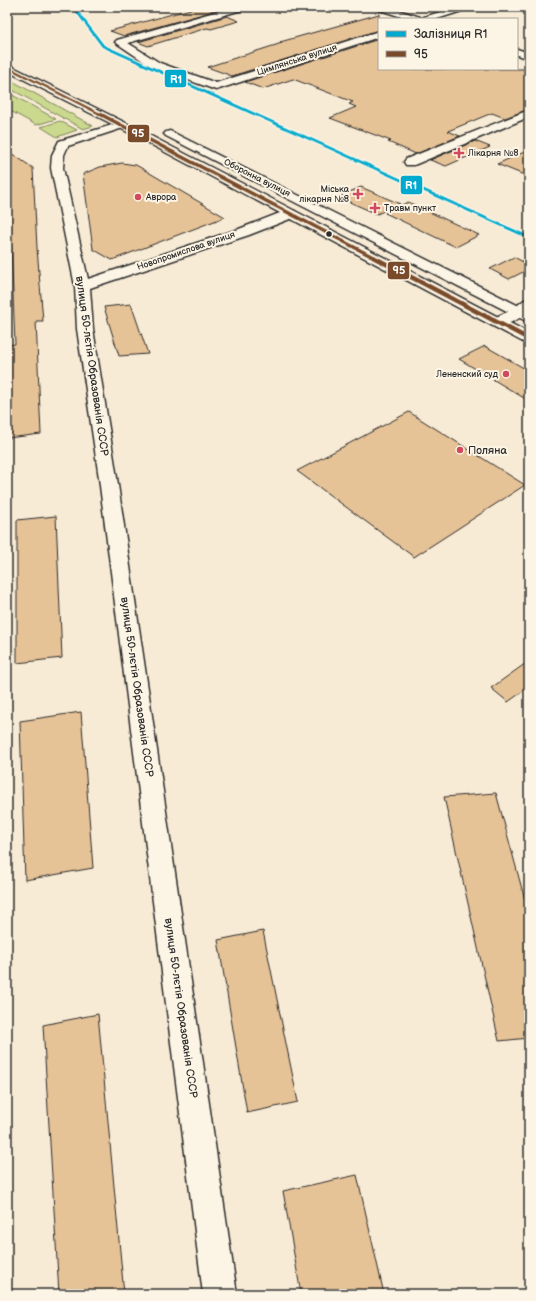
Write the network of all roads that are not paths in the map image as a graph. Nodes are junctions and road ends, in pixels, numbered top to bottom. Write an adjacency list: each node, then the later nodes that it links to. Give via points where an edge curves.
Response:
1 (242, 7): 6 (street, Цимлянська вулиця, via 120,42 156,65 216,87)
2 (380, 7): 4 (street)
3 (465, 7): 5 (street)
4 (414, 18)
5 (430, 18)
6 (378, 34)
7 (518, 52): 8 (street)
8 (529, 56)
9 (7, 67): 11 (street, Оборонна вулиця)
10 (529, 112): 13 (street)
11 (122, 125): 14 (street, Оборонна вулиця); 15 (street, вулиця 50-лєтія Образованія СССР, via 69,141 63,144 58,155 57,168)
12 (159, 128): 16 (street, Оборонна вулиця)
13 (410, 162)
14 (290, 214): 15 (street, Новопромислова вулиця); 17 (street, Оборонна вулиця)
15 (82, 286): 19 (street, вулиця 50-лєтія Образованія СССР, via 85,330 108,478)
16 (526, 311): 17 (street)
17 (498, 322): 18 (street, Оборонна вулиця)
18 (529, 339)
19 (220, 1294)

